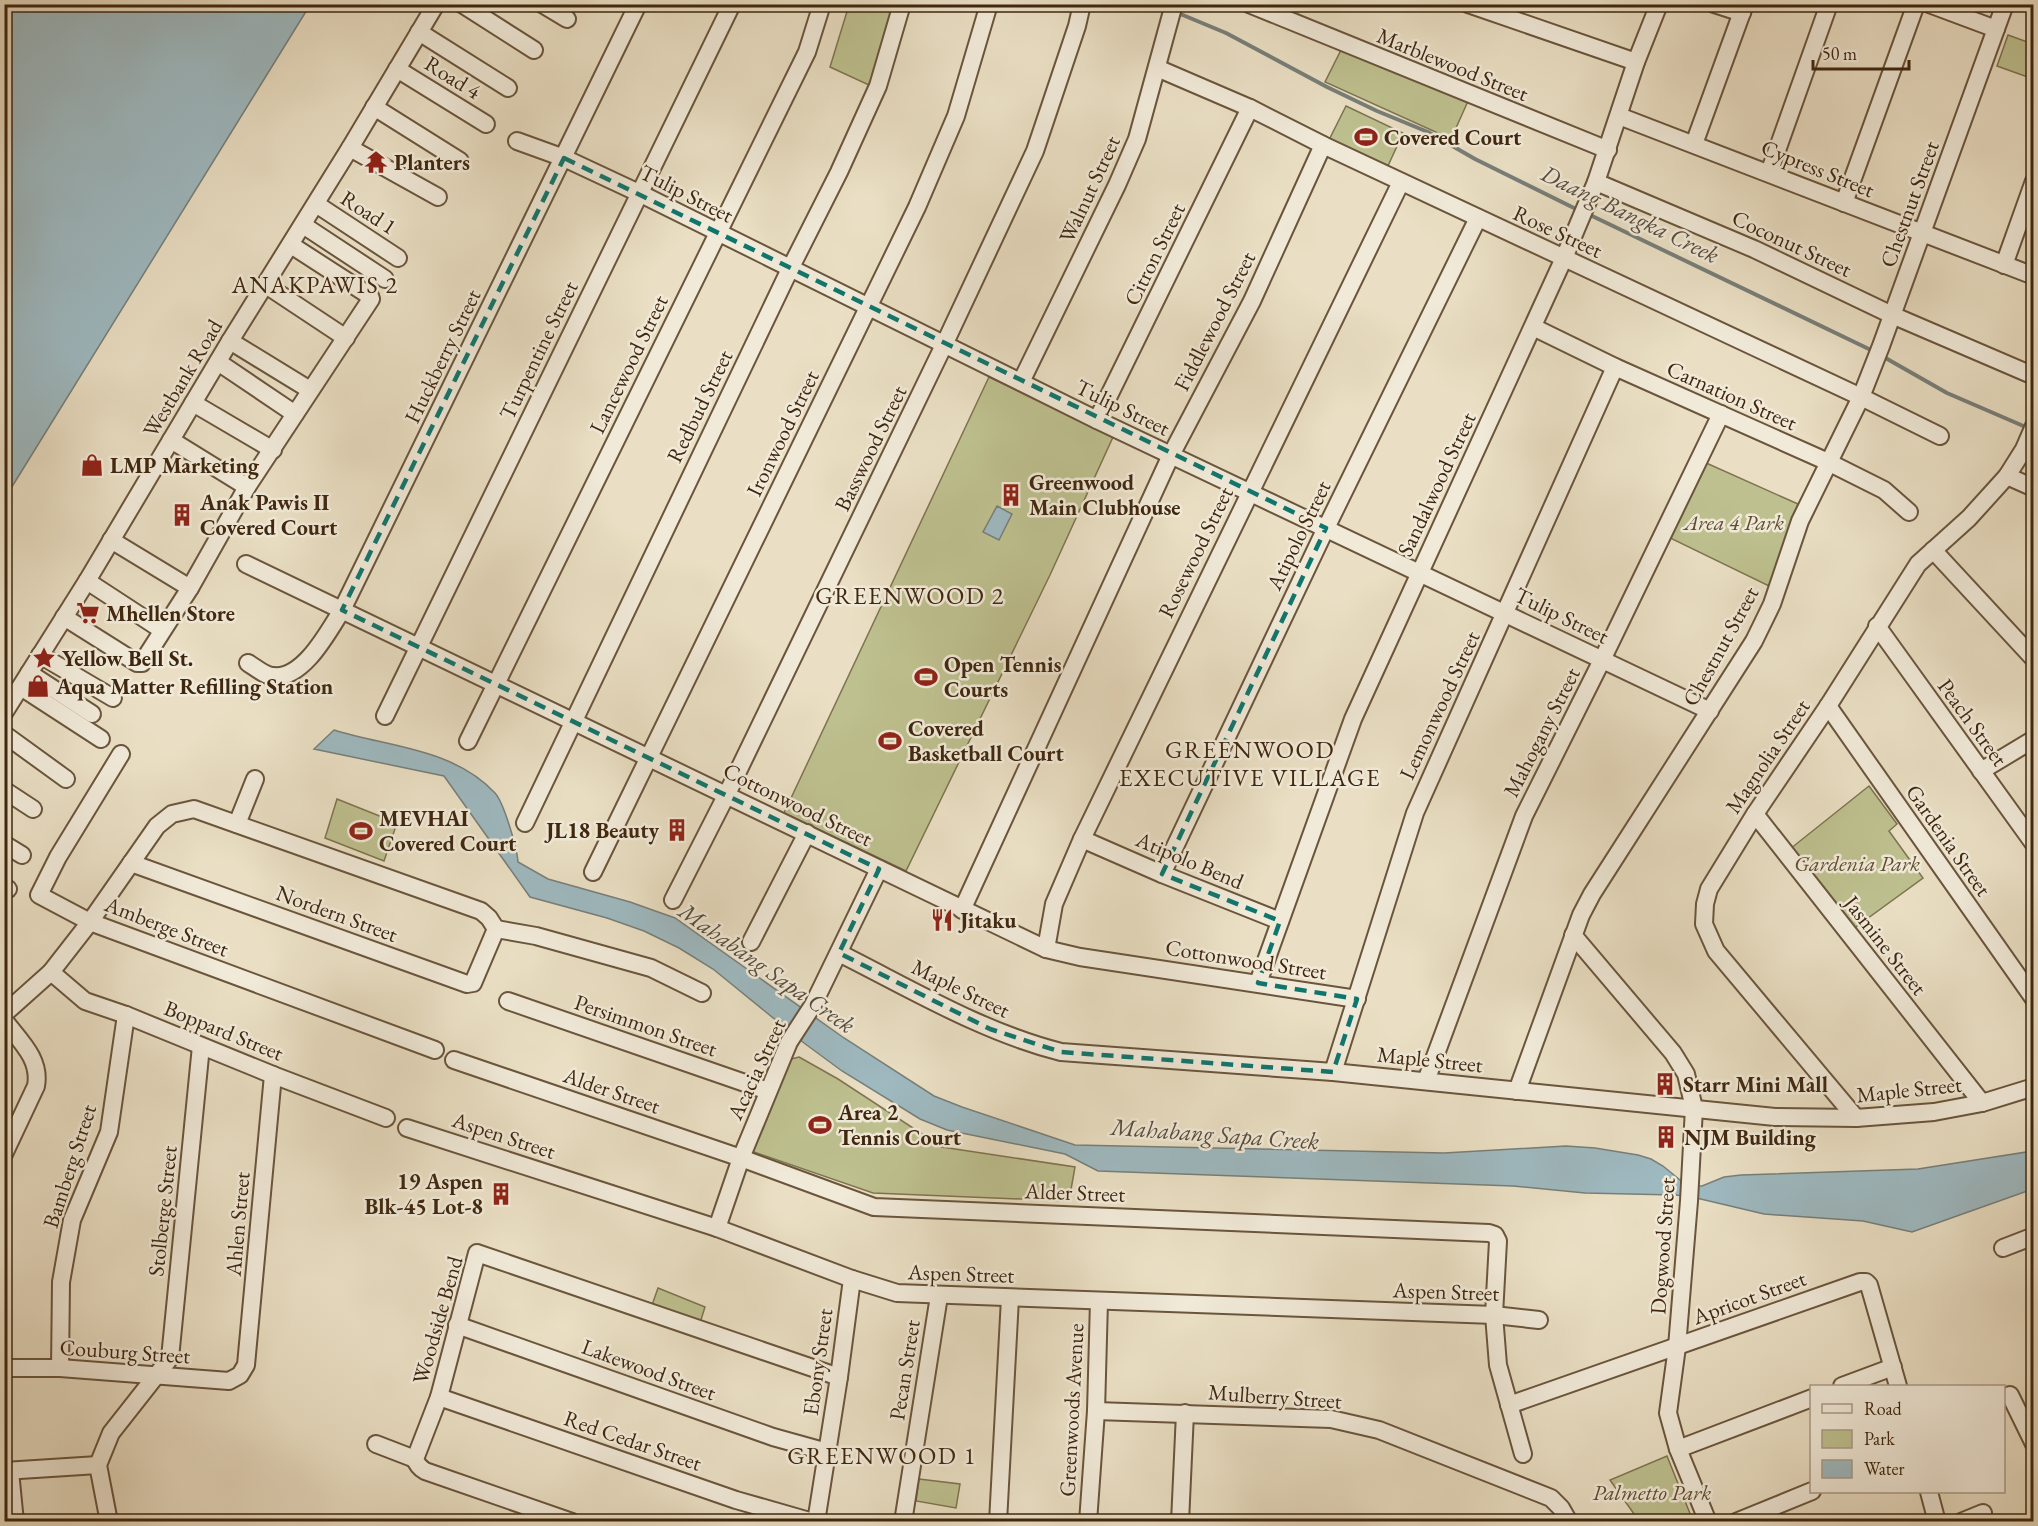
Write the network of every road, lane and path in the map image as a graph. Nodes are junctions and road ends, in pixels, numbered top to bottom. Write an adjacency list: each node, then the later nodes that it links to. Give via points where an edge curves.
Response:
1 (436, 4): 22 (street, Westbank Road)
2 (462, 4): 23 (street)
3 (542, 4): 20 (street)
4 (638, 4): 37 (street, Huckberry Street)
5 (732, 4): 43 (street, Turpentine Street)
6 (822, 4): 49 (street, Lancewood Street, via 807,52)
7 (902, 4): 55 (street, Redbud Street, via 878,86)
8 (989, 4): 59 (street, Ironwood Street, via 956,116)
9 (1082, 4): 64 (street, Basswood Street, via 1035,152)
10 (1174, 4): 25 (street, Walnut Street)
11 (1249, 4): 36 (street, Marblewood Street)
12 (1468, 4): 24 (street)
13 (1659, 4): 24 (street, Sandalwood Street)
14 (1714, 4): 19 (street)
15 (1829, 4): 39 (street)
16 (1916, 4): 45 (street)
17 (1929, 4): 21 (street)
18 (2005, 4): 21 (street, Chestnut Street)
19 (1744, 9): 33 (street)
20 (567, 19)
21 (1996, 29): 50 (street, Chestnut Street)
22 (419, 32): 26 (street, Westbank Road); 27 (street)
23 (534, 50)
24 (1636, 62): 30 (street, Sandalwood Street)
25 (1157, 68): 29 (street, Rose Street); 68 (street, Walnut Street, via 1137,139 1118,185)
26 (397, 69): 28 (street, Westbank Road); 31 (street, Road 4)
27 (508, 88)
28 (374, 107): 35 (street, Westbank Road); 38 (street)
29 (1250, 108): 34 (street, Rose Street); 74 (street, Citron Street)
30 (1619, 116): 33 (street, Cypress Street); 36 (street, Sandalwood Street)
31 (486, 124)
32 (517, 141): 37 (street, Tulip Street)
33 (1694, 144): 39 (street, Cypress Street)
34 (1323, 145): 41 (street, Rose Street); 79 (street, Fiddlewood Street, via 1252,301)
35 (350, 148): 44 (street); 46 (street, Westbank Road)
36 (1608, 150): 42 (street, Sandalwood Street)
37 (564, 158): 43 (street, Tulip Street); 93 (street, Huckberry Street)
38 (460, 161)
39 (1769, 173): 45 (street, Cypress Street)
40 (2034, 181): 54 (street)
41 (1401, 182): 47 (street, Rose Street); 84 (street, Rosewood Street)
42 (1596, 182): 53 (street, Sandalwood Street); 60 (street, Coconut Street, via 1754,249)
43 (640, 194): 49 (street, Tulip Street); 98 (street, Turpentine Street)
44 (438, 197)
45 (1844, 203): 50 (street, Cypress Street)
46 (316, 204): 48 (street, Westbank Road); 52 (street, Road 1)
47 (1478, 218): 53 (street, Rose Street); 86 (street, Atipolo Street)
48 (303, 225): 51 (street, Westbank Road); 57 (street)
49 (718, 234): 55 (street, Tulip Street); 104 (street, Lancewood Street)
50 (1923, 234): 54 (street, Cypress Street); 60 (street, Chestnut Street)
51 (291, 245): 58 (street, Westbank Road); 62 (street, via 370,296)
52 (398, 258)
53 (1564, 258): 61 (street, Sandalwood Street); 70 (street, Rose Street)
54 (2004, 265): 56 (street, Cypress Street)
55 (790, 269): 59 (street, Tulip Street); 111 (street, Redbud Street)
56 (2034, 276)
57 (385, 279)
58 (266, 285): 62 (street); 63 (street, Westbank Road)
59 (868, 308): 64 (street, Tulip Street); 117 (street, Ironwood Street)
60 (1892, 315): 67 (street, Coconut Street); 70 (street, Chestnut Street)
61 (1533, 327): 66 (street, Carnation Street); 90 (street, Sandalwood Street)
62 (346, 338): 69 (street)
63 (230, 341): 65 (street, Westbank Road); 69 (street)
64 (944, 345): 68 (street, Tulip Street); 122 (street, Basswood Street)
65 (218, 362): 71 (street, Westbank Road); 72 (street)
66 (1615, 367): 73 (street, Carnation Street); 94 (street, Lemonwood Street)
67 (2034, 376)
68 (1021, 382): 74 (street, Tulip Street)
69 (310, 390): 72 (street)
70 (1861, 397): 76 (street, Rose Street); 80 (street, Chestnut Street)
71 (194, 404): 77 (street, Westbank Road); 78 (street)
72 (296, 414): 78 (street)
73 (1720, 414): 80 (street, Carnation Street); 101 (street, Mahogany Street)
74 (1097, 420): 79 (street, Tulip Street)
75 (2034, 426): 81 (street, Magnolia Street)
76 (1940, 436)
77 (171, 440): 82 (street); 87 (street, Westbank Road)
78 (273, 450): 82 (street)
79 (1172, 455): 84 (street, Tulip Street); 137 (street, Fiddlewood Street)
80 (1828, 462): 85 (street, Carnation Street, via 1884,490); 107 (street, Chestnut Street, via 1800,521 1772,604)
81 (2007, 476): 83 (street); 88 (street, Magnolia Street)
82 (247, 488): 92 (street)
83 (2034, 488)
84 (1250, 491): 86 (street, Tulip Street); 128 (street, Rosewood Street)
85 (1909, 512)
86 (1326, 528): 90 (street, Tulip Street); 135 (street, Atipolo Street)
87 (111, 540): 91 (street, Westbank Road); 92 (street)
88 (1933, 550): 96 (street, Magnolia Street, via 1918,564); 100 (street)
89 (246, 564): 93 (street, Cottonwood Street)
90 (1420, 573): 94 (street, Tulip Street); 138 (street, Sandalwood Street, via 1353,719)
91 (87, 581): 95 (street, Westbank Road); 97 (street)
92 (190, 588): 97 (street)
93 (342, 610): 98 (street, Cottonwood Street); 102 (street, Huckberry Street, via 319,647 286,676 271,677)
94 (1506, 612): 101 (street, Tulip Street); 148 (street, Lemonwood Street, via 1415,813)
95 (64, 617): 97 (street, via 137,663 142,663); 99 (street, Westbank Road)
96 (1877, 627): 106 (street, Magnolia Street); 118 (street, Peach Street)
97 (162, 630)
98 (419, 647): 104 (street, Cottonwood Street); 110 (street, Turpentine Street)
99 (40, 655): 103 (street, Westbank Road); 105 (street)
100 (2034, 659)
101 (1602, 660): 107 (street, Tulip Street); 159 (street, Mahogany Street, via 1524,816)
102 (248, 663)
103 (25, 680): 108 (street, Westbank Road); 109 (street); 113 (street)
104 (496, 684): 111 (street, Cottonwood Street); 115 (street, Lancewood Street)
105 (112, 698)
106 (1828, 706): 124 (street, Magnolia Street); 149 (street, Gardenia Street)
107 (1710, 711): 141 (street, Chestnut Street, via 1592,894)
108 (4, 713)
109 (92, 714)
110 (385, 716)
111 (572, 721): 117 (street, Cottonwood Street); 125 (street, Redbud Street)
112 (4, 734): 119 (street)
113 (101, 739)
114 (2034, 739): 118 (street)
115 (468, 741)
116 (121, 754): 139 (street, Amberge Street, via 39,893)
117 (649, 758): 122 (street, Cottonwood Street); 134 (street, Ironwood Street)
118 (1981, 771): 129 (street, Peach Street)
119 (66, 779)
120 (255, 779): 126 (street)
121 (4, 790): 123 (street)
122 (727, 794): 127 (street, Cottonwood Street); 136 (street, Basswood Street)
123 (33, 809)
124 (1755, 814): 163 (street, Jasmine Street); 166 (street, Magnolia Street, via 1709,889 1704,924 1716,951)
125 (525, 823)
126 (237, 824): 132 (street, via 194,809 172,814 157,825); 140 (street, via 481,911)
127 (807, 833): 133 (street, Cottonwood Street); 142 (street)
128 (1082, 839): 135 (street, Atipolo Bend); 143 (street, Rosewood Street, via 1054,904)
129 (2032, 840)
130 (4, 844): 131 (street)
131 (22, 855)
132 (131, 863): 139 (street); 140 (street, Nordern Street, via 467,984 473,983)
133 (879, 869): 137 (street, Cottonwood Street); 144 (street, Acacia Street)
134 (593, 872)
135 (1162, 874): 138 (street, Atipolo Bend)
136 (673, 900)
137 (962, 909): 143 (street, Cottonwood Street)
138 (1280, 921): 146 (street, Sandalwood Street)
139 (90, 922): 145 (street); 155 (street, Amberge Street)
140 (496, 929): 147 (street, via 651,968)
141 (1574, 935): 162 (street, Chestnut Street); 164 (street, Dogwood Street, via 1673,1053 1686,1074)
142 (751, 942)
143 (1046, 949): 146 (street, Cottonwood Street)
144 (839, 953): 157 (street, Maple Street, via 990,1029 1061,1052); 161 (street, Acacia Street, via 789,1042)
145 (51, 972): 151 (street); 152 (street, Boppard Street, via 80,998)
146 (1258, 984): 148 (street, Cottonwood Street)
147 (702, 993)
148 (1357, 999): 157 (street, Lemonwood Street)
149 (2034, 999)
150 (508, 1001): 161 (street, Persimmon Street)
151 (4, 1014)
152 (126, 1015): 154 (street, Boppard Street); 183 (street, Bamberg Street, via 109,1132 72,1220 61,1282)
153 (4, 1020): 168 (street, via 35,1062 38,1074)
154 (201, 1046): 158 (street, Boppard Street); 185 (street, Stolberge Street, via 170,1358)
155 (435, 1050)
156 (454, 1060): 169 (street, Alder Street)
157 (1333, 1072): 159 (street, Maple Street)
158 (273, 1075): 165 (street, Boppard Street); 184 (street, Ahlen Street, via 246,1365)
159 (1426, 1081): 162 (street, Maple Street)
160 (2034, 1087): 163 (street, Maple Street)
161 (768, 1091): 169 (street, Acacia Street)
162 (1517, 1091): 164 (street, Maple Street)
163 (1982, 1103): 166 (street, Maple Street, via 1934,1112)
164 (1694, 1108): 166 (street, Maple Street, via 1775,1118); 180 (street, Dogwood Street)
165 (386, 1118)
166 (1856, 1118)
167 (407, 1128): 170 (street, Aspen Street)
168 (4, 1154)
169 (741, 1158): 170 (street, Acacia Street); 177 (street, Alder Street, via 874,1207 1489,1233 1498,1241)
170 (717, 1228): 173 (street, Aspen Street)
171 (2034, 1236): 172 (street)
172 (2003, 1248)
173 (852, 1279): 174 (street, Aspen Street, via 897,1293); 186 (street, Ebony Street)
174 (939, 1296): 175 (street, Aspen Street); 210 (street, Pecan Street)
175 (1010, 1298): 176 (street, Aspen Street); 211 (street)
176 (1099, 1301): 177 (street, Aspen Street); 193 (street, Greenwoods Avenue)
177 (1494, 1315): 178 (street, Aspen Street); 192 (street, Alder Street, via 1498,1365)
178 (1539, 1320)
179 (458, 1325): 186 (street, Woodside Bend, via 477,1253); 190 (street, Woodside Bend); 198 (street, Lakewood Street, via 772,1437)
180 (1677, 1347): 181 (street, Apricot Street, via 1866,1282); 192 (street, Apricot Street); 197 (street, Dogwood Street, via 1668,1413)
181 (1893, 1367): 187 (street); 188 (street, Apricot Street)
182 (4, 1368): 183 (street, Couburg Street)
183 (60, 1368): 185 (street, Couburg Street)
184 (240, 1375): 185 (street, Couburg Street, via 229,1382)
185 (155, 1376): 201 (street, Stolberge Street, via 111,1433)
186 (839, 1377): 198 (street, Ebony Street)
187 (1845, 1385)
188 (1898, 1385)
189 (2010, 1395): 196 (street)
190 (439, 1397): 200 (street, Woodside Bend); 209 (street, Red Cedar Street, via 736,1500)
191 (1810, 1399): 197 (street)
192 (1509, 1405): 199 (street, Alder Street)
193 (1096, 1411): 194 (street, Mulberry Street); 212 (street, Greenwoods Avenue)
194 (1185, 1413): 213 (street); 214 (street, Mulberry Street, via 1331,1419 1379,1430 1551,1498)
195 (376, 1444): 200 (street)
196 (2034, 1444)
197 (1678, 1449): 215 (street, Dogwood Street)
198 (827, 1452): 209 (street, Ebony Street)
199 (1523, 1454)
200 (415, 1459): 208 (street, via 425,1471)
201 (98, 1465): 202 (street); 207 (street)
202 (7, 1471): 206 (street)
203 (1810, 1492): 216 (street)
204 (1930, 1493): 217 (street)
205 (1983, 1512): 218 (street)
206 (15, 1521)
207 (109, 1521)
208 (572, 1521)
209 (814, 1521)
210 (903, 1521)
211 (998, 1521)
212 (1088, 1521)
213 (1180, 1521)
214 (1569, 1521)
215 (1708, 1521)
216 (1736, 1521)
217 (1937, 1521)
218 (1961, 1521)

